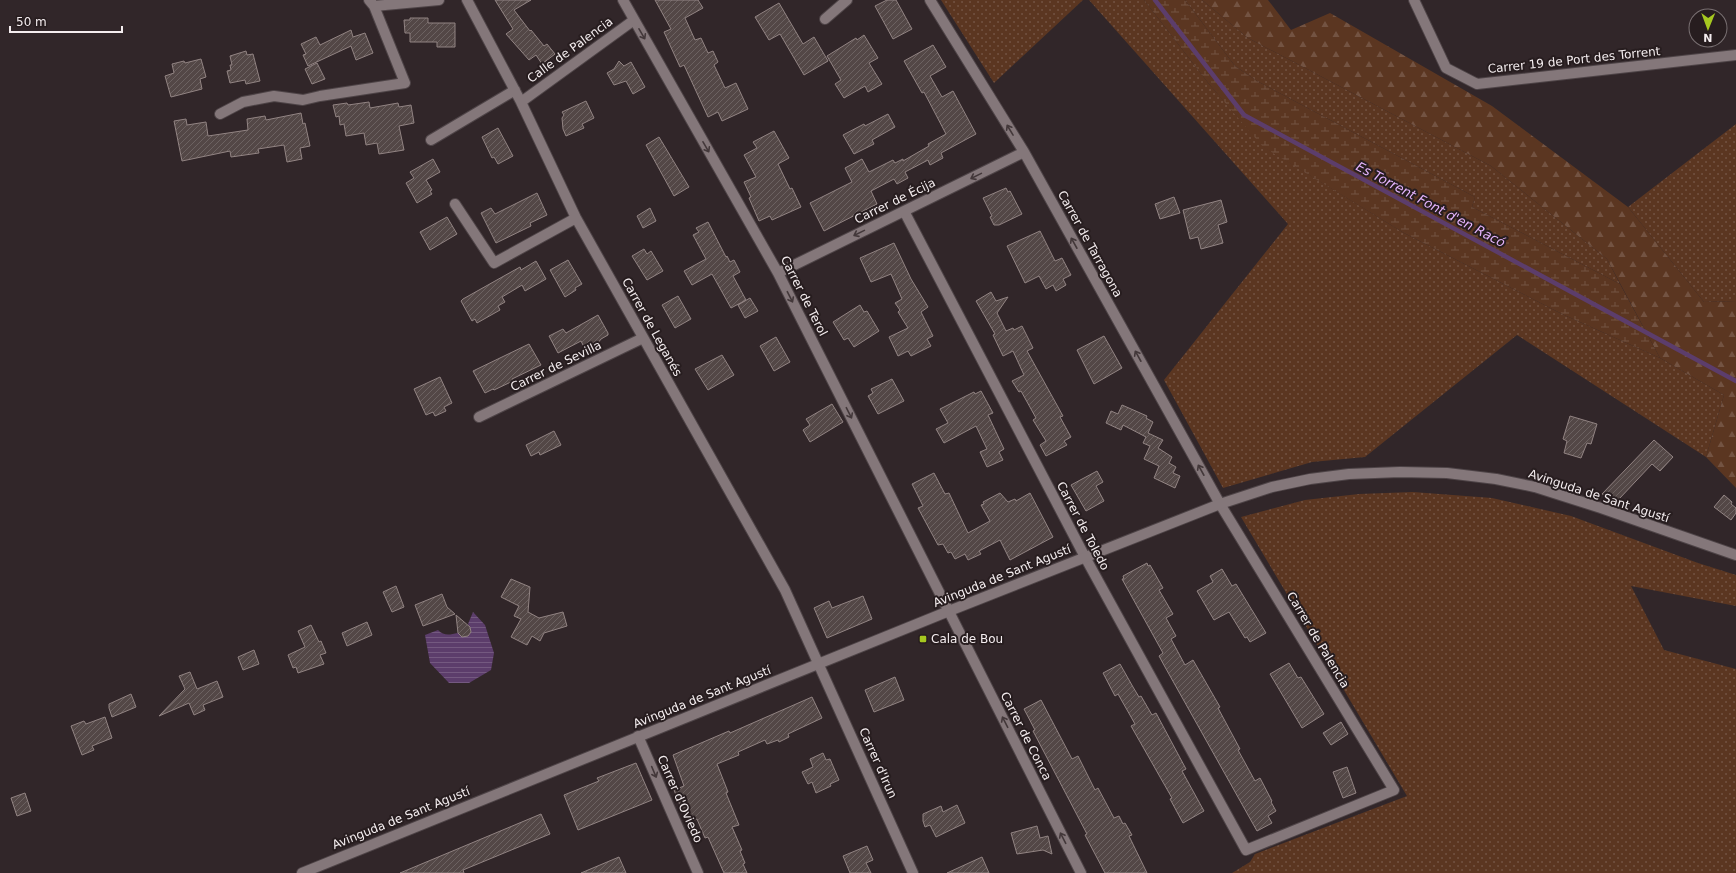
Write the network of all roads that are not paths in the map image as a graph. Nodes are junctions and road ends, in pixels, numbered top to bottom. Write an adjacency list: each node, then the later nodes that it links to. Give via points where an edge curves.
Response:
1 (439, 0): 7 (street)
2 (467, 0): 11 (street, Carrer de Leganés)
3 (623, 0): 9 (street, Carrer de Terol)
4 (847, 0): 8 (street)
5 (930, 0): 15 (street, Carrer de Tarragona, one-way to 5)
6 (1414, 0): 10 (street, Carrer 19 de Port des Torrent, via 1446,68 1477,84)
7 (371, 3): 13 (street, via 405,83 303,100 274,96 243,102)
8 (826, 19)
9 (634, 20): 12 (street, Calle de Palencia); 19 (street, Carrer de Terol, one-way to 19)
10 (1736, 55)
11 (515, 90): 12 (street, Carrer de Leganés); 14 (street)
12 (521, 102): 18 (street, Carrer de Leganés)
13 (220, 114)
14 (432, 140)
15 (1024, 152): 17 (street, Carrer de Écija, one-way to 17); 22 (street, Carrer de Tarragona, one-way to 15)
16 (455, 204): 18 (street, via 494,263)
17 (904, 211): 19 (street, Carrer de Écija, one-way to 19); 24 (street, Carrer de Toledo)
18 (576, 218): 20 (street, Carrer de Leganés)
19 (778, 273): 25 (street, Carrer de Terol, one-way to 25)
20 (643, 338): 21 (street, Carrer de Sevilla); 26 (street, Carrer de Leganés, via 782,583)
21 (480, 417)
22 (1220, 504): 23 (street, Avinguda de Sant Agustí, via 1272,487 1310,479 1349,474 1447,474 1496,479 1535,487); 24 (street, Avinguda de Sant Agustí); 28 (street, Carrer de Palencia, via 1394,790)
23 (1736, 555)
24 (1085, 557): 25 (street, Avinguda de Sant Agustí); 28 (street, Carrer de Toledo)
25 (949, 611): 26 (street, Avinguda de Sant Agustí); 32 (street, Carrer de Conca, one-way to 25)
26 (820, 663): 27 (street, Avinguda de Sant Agustí); 31 (street, Carrer d'Irun)
27 (638, 736): 29 (street, Avinguda de Sant Agustí); 30 (street, Carrer d'Oviedo, one-way to 30)
28 (1246, 850)
29 (302, 873)
30 (698, 873)
31 (913, 873)
32 (1081, 873)

